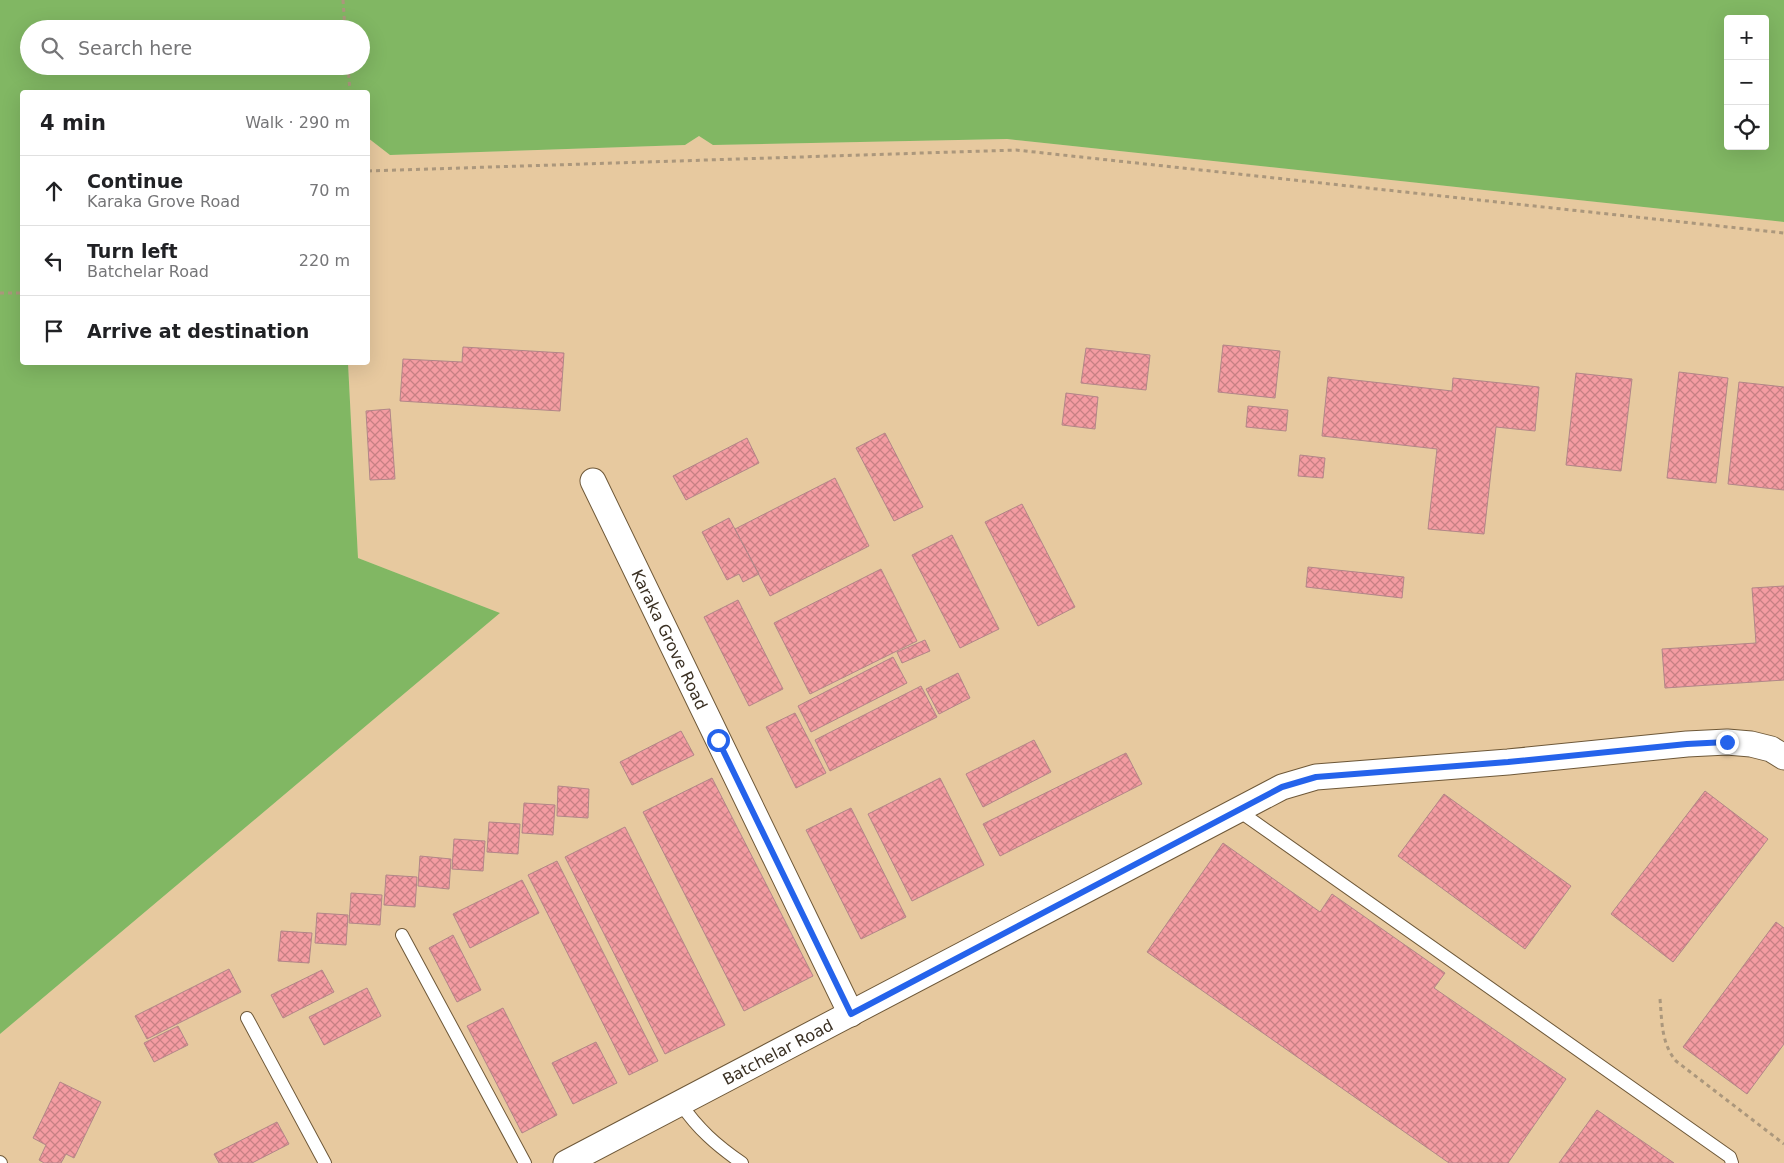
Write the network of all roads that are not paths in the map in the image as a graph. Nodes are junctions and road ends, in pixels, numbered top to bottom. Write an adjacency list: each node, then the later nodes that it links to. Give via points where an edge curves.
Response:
1 (593, 481): 5 (street, Karaka Grove Road)
2 (1784, 757): 3 (street, Batchelar Road, via 1771,749 1727,742 1316,777 1282,787)
3 (1239, 811): 5 (street, Batchelar Road); 12 (lane, via 1722,1152)
4 (402, 934): 9 (lane)
5 (851, 1014): 7 (street, Batchelar Road)
6 (247, 1018): 8 (lane)
7 (680, 1103): 10 (street, Batchelar Road); 11 (lane, via 711,1141)
8 (325, 1163)
9 (524, 1163)
10 (566, 1163)
11 (742, 1163)
12 (1732, 1163)

